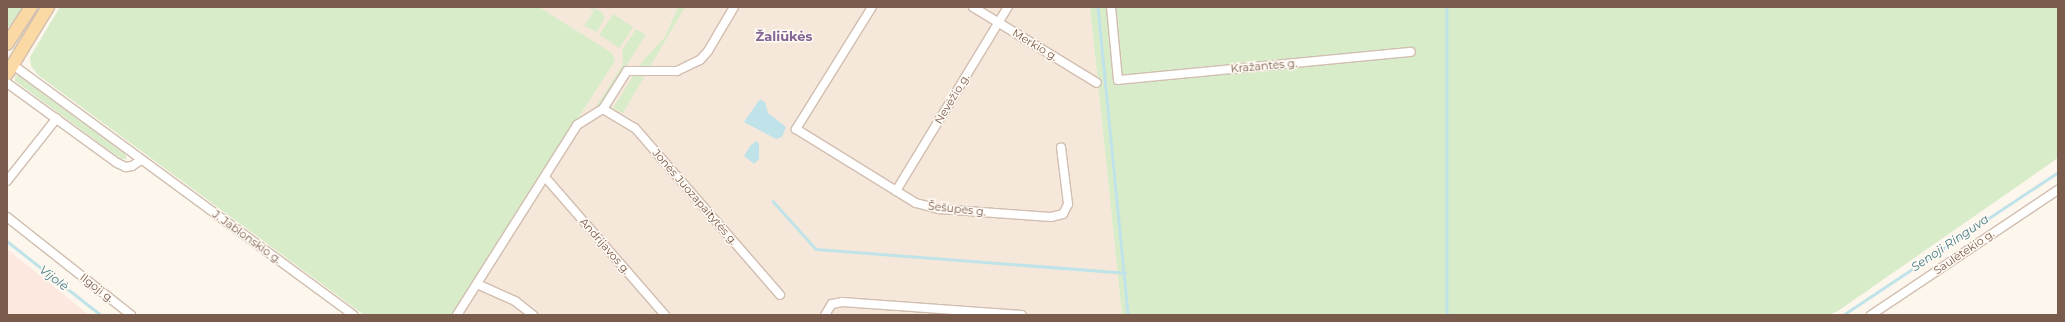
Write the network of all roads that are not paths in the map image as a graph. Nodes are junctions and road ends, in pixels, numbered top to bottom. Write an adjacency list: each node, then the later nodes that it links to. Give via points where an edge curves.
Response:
1 (31, 7): 9 (main road)
2 (48, 7): 11 (main road)
3 (734, 7): 14 (street, via 708,51 694,63 677,71 627,71)
4 (872, 7): 21 (street, Šešupės g., via 796,129)
5 (974, 7): 8 (street, Merkio g.)
6 (1008, 7): 8 (street, Nevėžio g.)
7 (1111, 7): 10 (street, Kražantės g., via 1118,80)
8 (999, 23): 13 (street, Merkio g.); 21 (street, Nevėžio g.)
9 (7, 44)
10 (1410, 52)
11 (9, 67): 17 (street, J. Jablonskio g.)
12 (7, 82): 15 (street)
13 (1097, 83)
14 (603, 109): 18 (street, via 577,125); 24 (street, Jonės Juozapaitytės g., via 634,128)
15 (56, 118): 17 (street, via 122,165 132,166); 19 (street)
16 (1062, 147): 21 (street, Šešupės g., via 1068,204 1063,214 1051,217 939,209 916,203)
17 (141, 160): 26 (street, J. Jablonskio g.)
18 (545, 177): 23 (street); 29 (street, Andrijavos g.)
19 (7, 181)
20 (2058, 190): 32 (street, Saulėtekio g.)
21 (896, 191)
22 (7, 217): 25 (street, Ilgoji g.)
23 (477, 284): 27 (street); 28 (street, via 515,301)
24 (780, 295)
25 (131, 315)
26 (353, 315)
27 (457, 315)
28 (533, 315)
29 (665, 315)
30 (825, 315): 31 (street, via 832,304 842,302)
31 (1022, 315)
32 (1871, 315)

